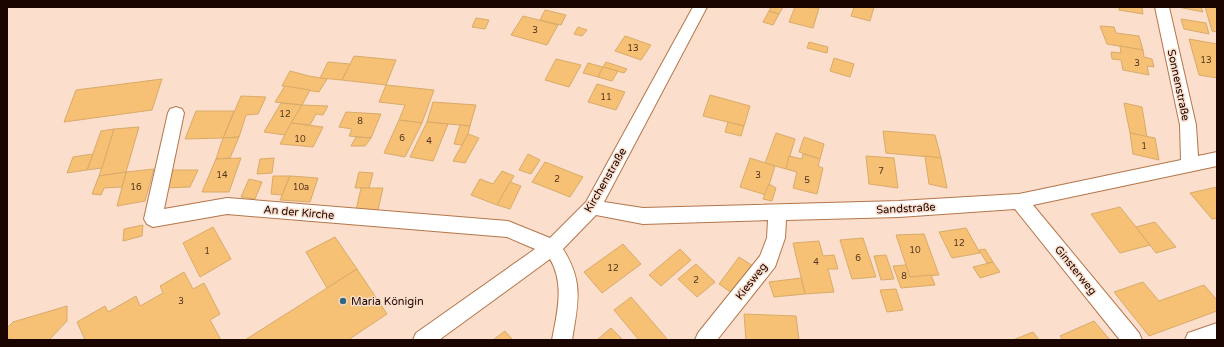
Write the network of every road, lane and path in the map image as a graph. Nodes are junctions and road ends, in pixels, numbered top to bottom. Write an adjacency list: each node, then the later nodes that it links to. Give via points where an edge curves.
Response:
1 (700, 7): 7 (street, Kirchenstraße)
2 (1162, 7): 5 (street, Sonnenstraße, via 1188,125)
3 (176, 114): 9 (street, An der Kirche, via 153,219 227,206 508,229)
4 (1217, 159): 5 (street, Sandstraße)
5 (1190, 164): 6 (street, Sandstraße)
6 (1019, 201): 8 (street, Sandstraße); 14 (street, Ginsterweg)
7 (592, 207): 8 (street, Sandstraße, via 643,216); 9 (street, Kirchenstraße)
8 (777, 214): 13 (street, Kiesweg, via 776,238 768,261)
9 (552, 247): 11 (street, Kirchenstraße); 12 (street, via 565,268 569,299)
10 (1217, 332): 15 (street)
11 (423, 340)
12 (562, 340)
13 (704, 340)
14 (1132, 340)
15 (1196, 340)

